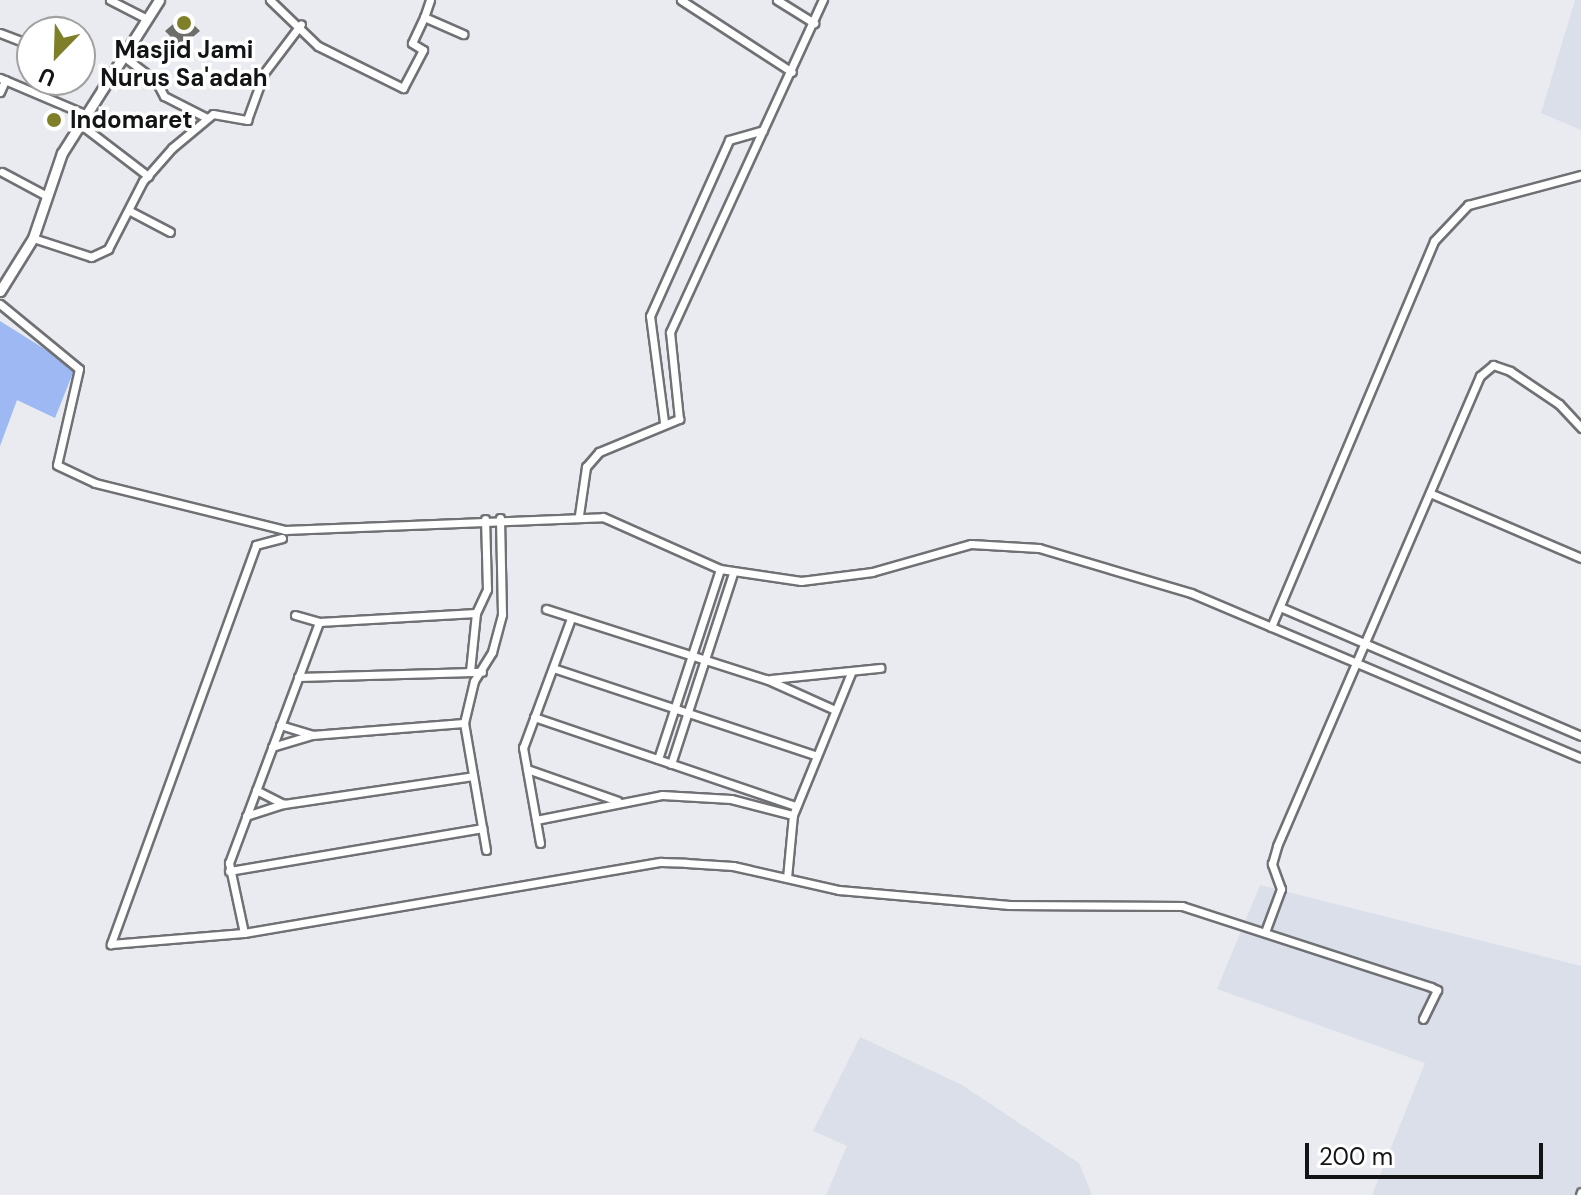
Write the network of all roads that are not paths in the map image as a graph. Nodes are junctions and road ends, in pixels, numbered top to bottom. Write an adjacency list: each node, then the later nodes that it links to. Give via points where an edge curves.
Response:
1 (110, 0): 10 (street)
2 (159, 0): 10 (street)
3 (270, 0): 8 (street)
4 (430, 0): 9 (street)
5 (681, 0): 17 (street)
6 (777, 0): 11 (street)
7 (823, 0): 11 (street)
8 (279, 2): 12 (street)
9 (424, 17): 12 (street, via 412,43 423,50 404,88 318,46); 14 (street)
10 (147, 19): 16 (street)
11 (814, 23): 17 (street)
12 (301, 24): 21 (street, via 264,73 247,120)
13 (2, 34): 15 (street)
14 (463, 34)
15 (0, 44)
16 (123, 56): 21 (street, via 156,81 164,96); 22 (street)
17 (792, 72): 23 (street)
18 (3, 79): 19 (street)
19 (0, 92)
20 (44, 96): 22 (street)
21 (209, 116): 26 (street)
22 (82, 119): 26 (street); 27 (street)
23 (763, 130): 33 (street); 34 (street, via 729,140 650,316)
24 (2, 172): 27 (street)
25 (1581, 175): 47 (street, via 1468,205 1441,232)
26 (148, 176): 28 (street)
27 (45, 195): 30 (street)
28 (130, 211): 29 (street); 30 (street, via 108,249 96,257)
29 (170, 232)
30 (33, 238): 31 (street)
31 (1, 287)
32 (0, 304): 40 (street, via 79,369 56,457 64,472 285,530)
33 (670, 332): 34 (street); 35 (street, via 679,419)
34 (653, 334): 35 (street)
35 (664, 422): 38 (street, via 599,452 586,467)
36 (1581, 428): 37 (street, via 1559,404 1493,365 1473,389)
37 (1432, 494): 42 (street); 54 (street)
38 (579, 515): 39 (street); 43 (street, via 630,525)
39 (500, 518): 40 (street); 46 (street)
40 (485, 519): 45 (street)
41 (282, 538): 93 (street, via 256,545 115,924 119,946)
42 (1581, 558)
43 (720, 569): 44 (street); 55 (street)
44 (733, 573): 53 (street, via 841,579 935,551 1003,543 1191,593); 56 (street)
45 (487, 589): 46 (street); 49 (street)
46 (503, 589): 61 (street, via 497,637)
47 (1281, 608): 53 (street); 54 (street)
48 (546, 609): 51 (street)
49 (476, 613): 52 (street); 60 (street)
50 (295, 615): 52 (street)
51 (571, 618): 55 (street); 58 (street)
52 (319, 622): 63 (street)
53 (1273, 627): 57 (street)
54 (1365, 644): 57 (street); 73 (street)
55 (690, 659): 56 (street); 66 (street)
56 (704, 664): 64 (street); 68 (street)
57 (1356, 664): 76 (street); 92 (street, via 1277,846 1272,864 1281,889)
58 (553, 668): 66 (street); 69 (street)
59 (880, 668): 62 (street)
60 (470, 669): 61 (street); 63 (street); 65 (street)
61 (482, 672): 65 (street)
62 (851, 673): 64 (street); 67 (street)
63 (298, 677): 71 (street)
64 (766, 679): 67 (street)
65 (474, 681): 70 (street)
66 (674, 709): 68 (street); 77 (street)
67 (835, 710): 75 (street)
68 (687, 714): 75 (street); 78 (street)
69 (534, 717): 77 (street); 79 (street, via 523,748)
70 (464, 723): 72 (street); 80 (street)
71 (280, 725): 72 (street); 74 (street)
72 (312, 735): 74 (street)
73 (1581, 736)
74 (272, 747): 81 (street)
75 (817, 756): 84 (street)
76 (1581, 758)
77 (658, 759): 78 (street)
78 (671, 764): 84 (street)
79 (527, 769): 82 (street); 86 (street)
80 (473, 776): 83 (street); 87 (street)
81 (256, 790): 83 (street); 85 (street)
82 (620, 802): 84 (street, via 697,796); 86 (street)
83 (284, 804): 85 (street)
84 (794, 810): 91 (street)
85 (246, 816): 90 (street)
86 (536, 820): 88 (street)
87 (482, 828): 89 (street); 90 (street)
88 (540, 843)
89 (486, 850)
90 (229, 871): 93 (street)
91 (787, 878): 92 (street, via 839,890 1009,905 1182,906); 93 (street, via 733,866 661,862)
92 (1265, 932): 94 (street, via 1437,990)
93 (244, 933)
94 (1423, 1019)

